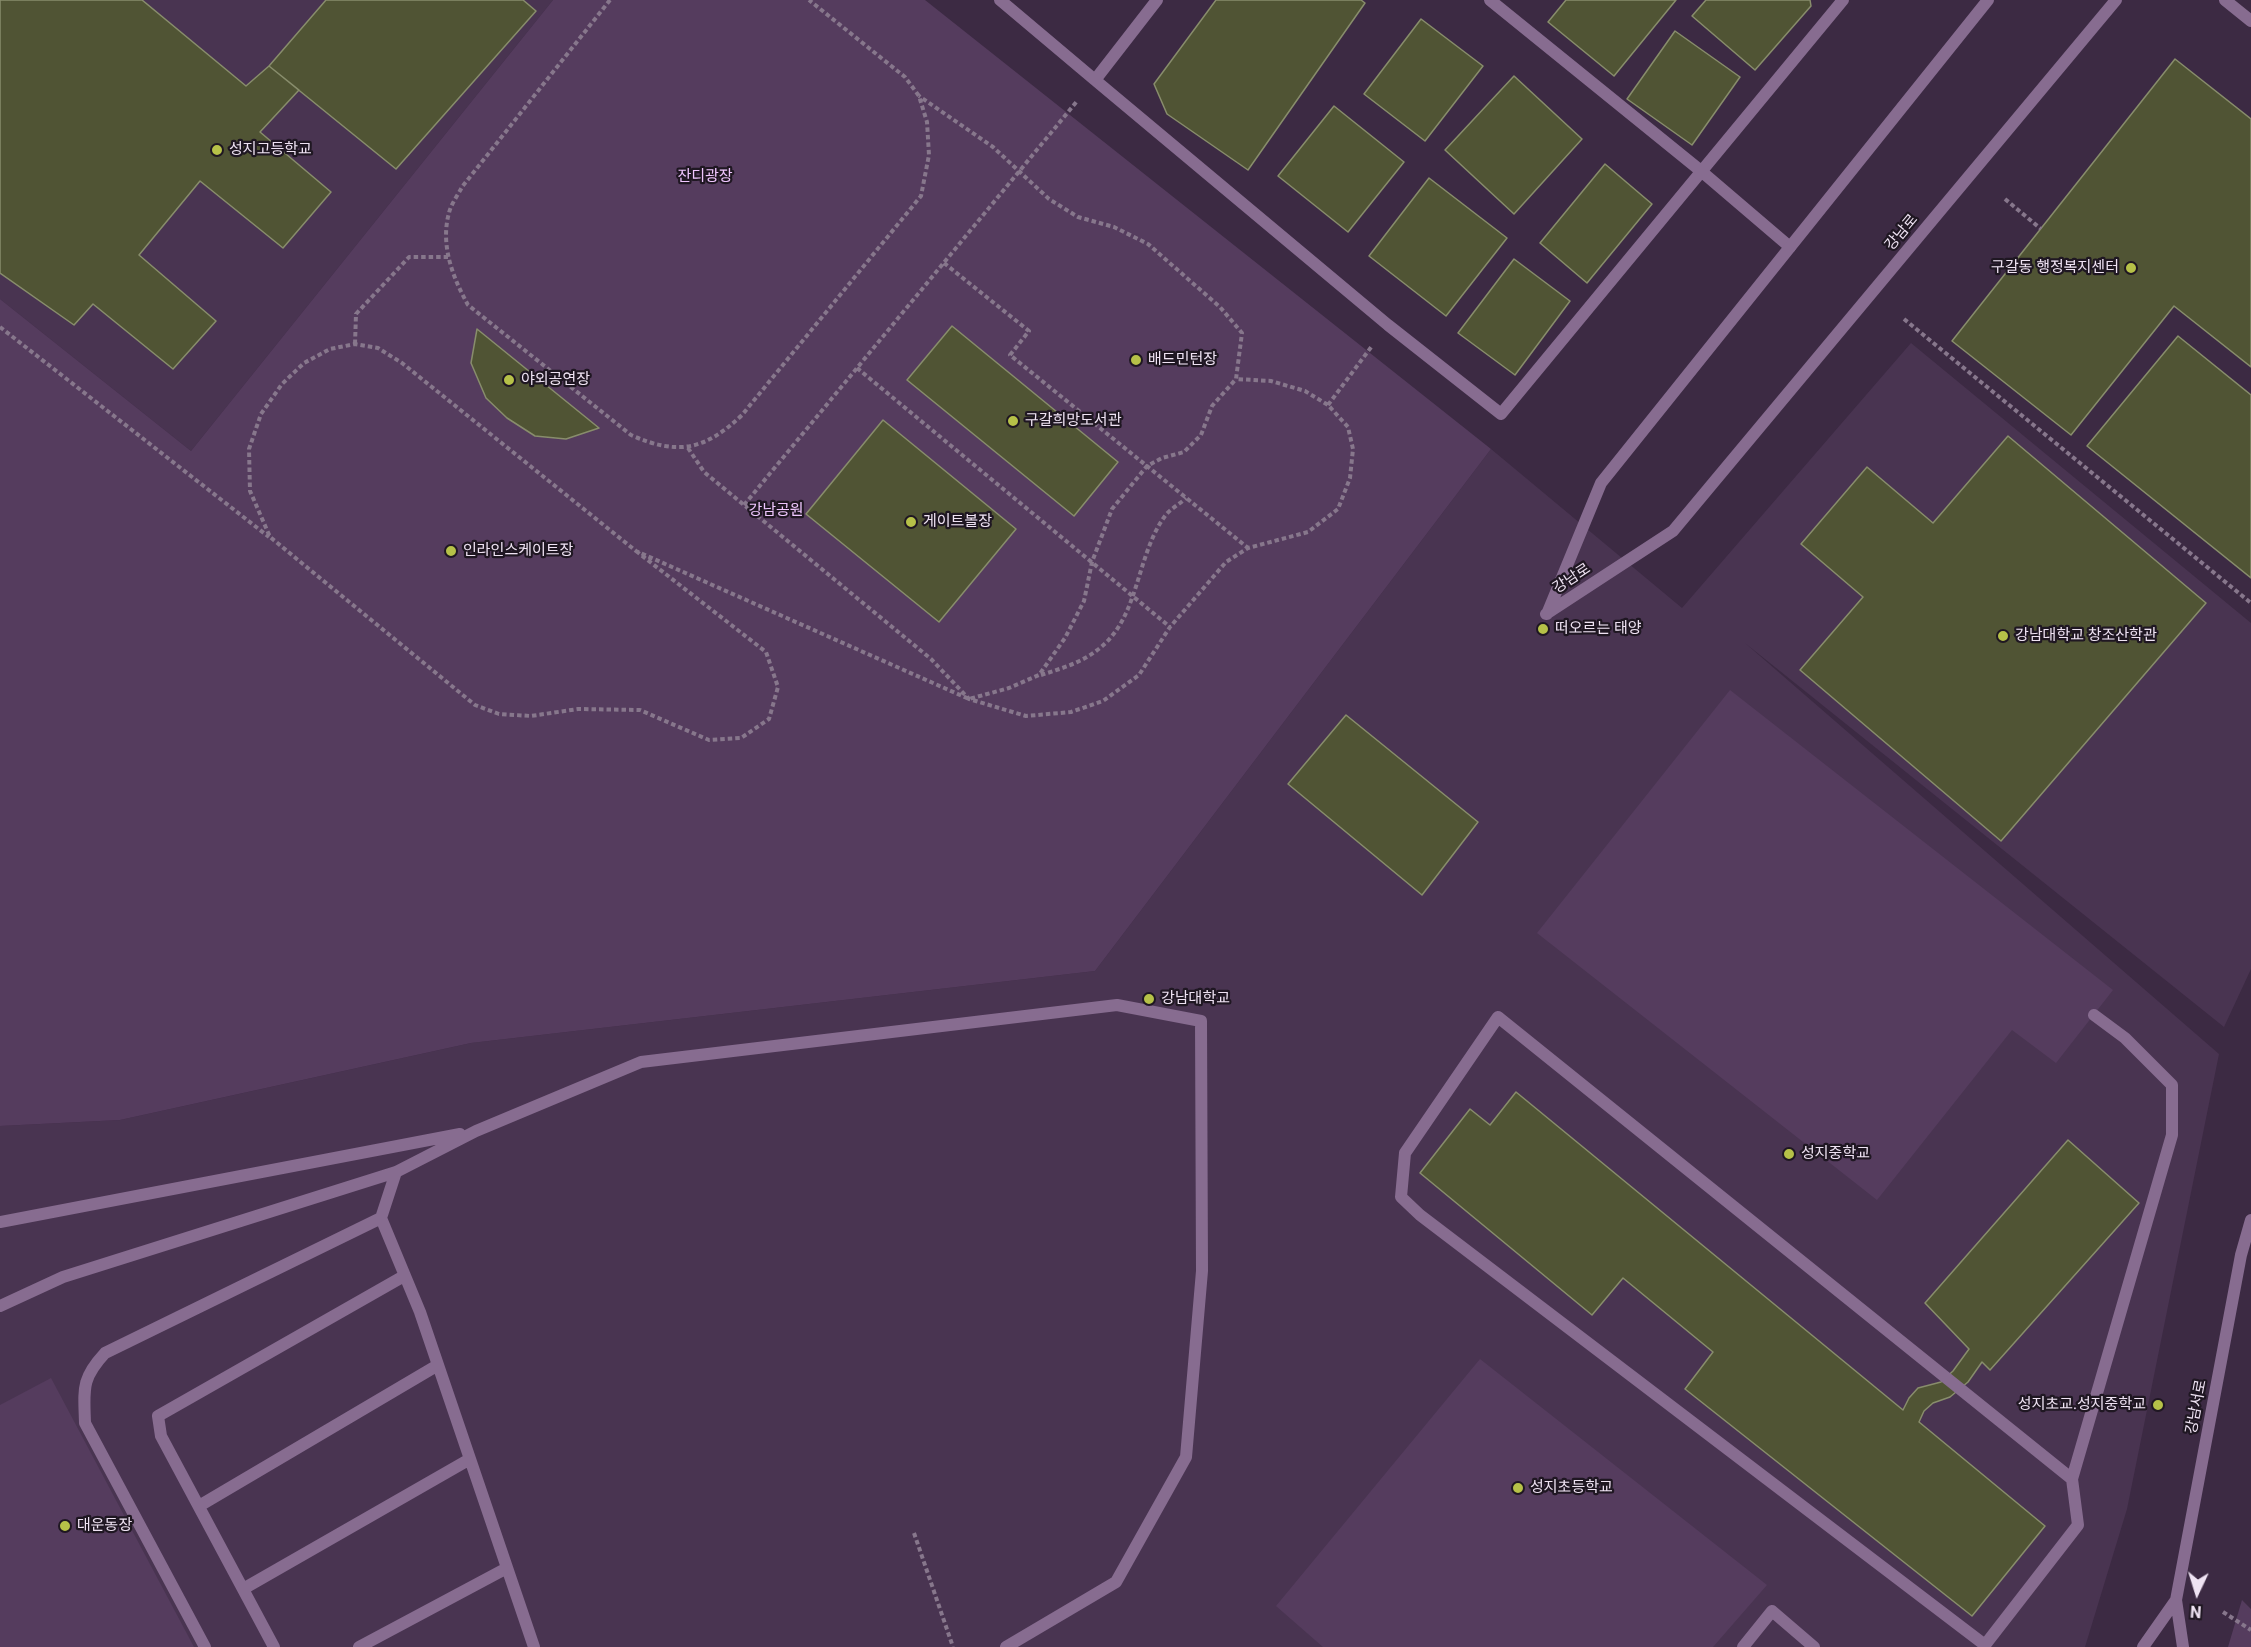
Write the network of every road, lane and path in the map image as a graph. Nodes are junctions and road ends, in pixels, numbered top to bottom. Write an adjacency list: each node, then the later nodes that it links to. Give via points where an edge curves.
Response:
1 (610, 0): 18 (path, via 462,187 449,212)
2 (809, 0): 12 (path, via 905,77)
3 (1000, 0): 11 (street)
4 (1157, 0): 11 (street)
5 (1490, 0): 14 (street)
6 (1843, 0): 14 (street)
7 (1988, 0): 17 (street, 강남로)
8 (2116, 0): 17 (street, 강남로, via 1673,531 1546,614 1601,483)
9 (2225, 0): 10 (street)
10 (2251, 21)
11 (1095, 80): 13 (path); 21 (street)
12 (919, 96): 13 (path, via 993,147); 27 (path, via 927,122 929,155 921,196 742,415 725,431)
13 (1020, 171): 19 (path); 25 (path, via 1049,199 1078,217 1114,227 1148,244 1220,307 1242,333)
14 (1701, 171): 17 (street); 21 (street, via 1501,414)
15 (2005, 199): 16 (path)
16 (2041, 229)
17 (1790, 247)
18 (448, 257): 23 (path, via 408,257 356,314); 27 (path, via 456,285 468,305 631,435 652,444)
19 (944, 263): 24 (path); 28 (path, via 1029,331 1010,355)
20 (1904, 319): 36 (path)
21 (1388, 325): 26 (path)
22 (0, 327): 31 (path)
23 (355, 344): 31 (path, via 330,350 304,363 282,384 261,414 249,449 250,491); 33 (path, via 378,348 402,363)
24 (857, 368): 30 (path); 34 (path)
25 (1236, 379): 26 (path, via 1270,381 1305,391); 28 (path, via 1212,406 1201,435 1184,452)
26 (1328, 405): 32 (path, via 1348,427 1353,449 1350,478 1338,509 1308,532)
27 (688, 448): 30 (path, via 704,472)
28 (1147, 466): 29 (path); 34 (path, via 1112,509)
29 (1186, 498): 32 (path); 35 (path, via 1166,515 1140,567)
30 (744, 505): 39 (path, via 931,659)
31 (270, 537): 33 (path, via 475,705 499,714 531,716 578,709 640,710 709,740 741,738 769,719 778,687 766,652)
32 (1248, 548): 37 (path, via 1226,562)
33 (636, 551): 39 (path)
34 (1092, 562): 35 (path); 38 (path, via 1084,601)
35 (1133, 596): 37 (path); 38 (path, via 1117,629 1098,651)
36 (2251, 603)
37 (1170, 627): 39 (path, via 1139,675 1103,701 1071,712 1026,716)
38 (1039, 675): 39 (path)
39 (969, 699)
40 (2094, 1016): 50 (street, via 2125,1038 2172,1086 2172,1135)
41 (476, 1131): 42 (street); 45 (street); 63 (street, via 641,1062 1117,1005 1201,1021 1202,1271 1186,1456 1116,1582)
42 (396, 1172): 43 (street); 47 (street, via 63,1277)
43 (381, 1218): 46 (street); 58 (street, via 105,1353 90,1370 84,1392 85,1423)
44 (2251, 1220): 55 (street, 강남서로)
45 (0, 1222)
46 (404, 1275): 48 (street); 51 (street, via 158,1416 161,1436)
47 (0, 1306)
48 (438, 1365): 49 (street); 51 (street)
49 (470, 1459): 53 (street); 54 (street)
50 (2072, 1479): 50 (street, via 1498,1017 1405,1153 1401,1197 1420,1215 1985,1645 2078,1525)
51 (199, 1506): 54 (street)
52 (914, 1533): 62 (path)
53 (507, 1568): 60 (street); 61 (street)
54 (243, 1589): 59 (street)
55 (2176, 1600): 66 (street, 강남서로); 67 (street, 강남서로)
56 (2223, 1612): 57 (path)
57 (2251, 1630)
58 (205, 1647)
59 (274, 1647)
60 (359, 1647)
61 (534, 1647)
62 (953, 1647)
63 (1006, 1647)
64 (1743, 1647): 65 (street, via 1772,1611)
65 (1814, 1647)
66 (2143, 1647)
67 (2183, 1647)

